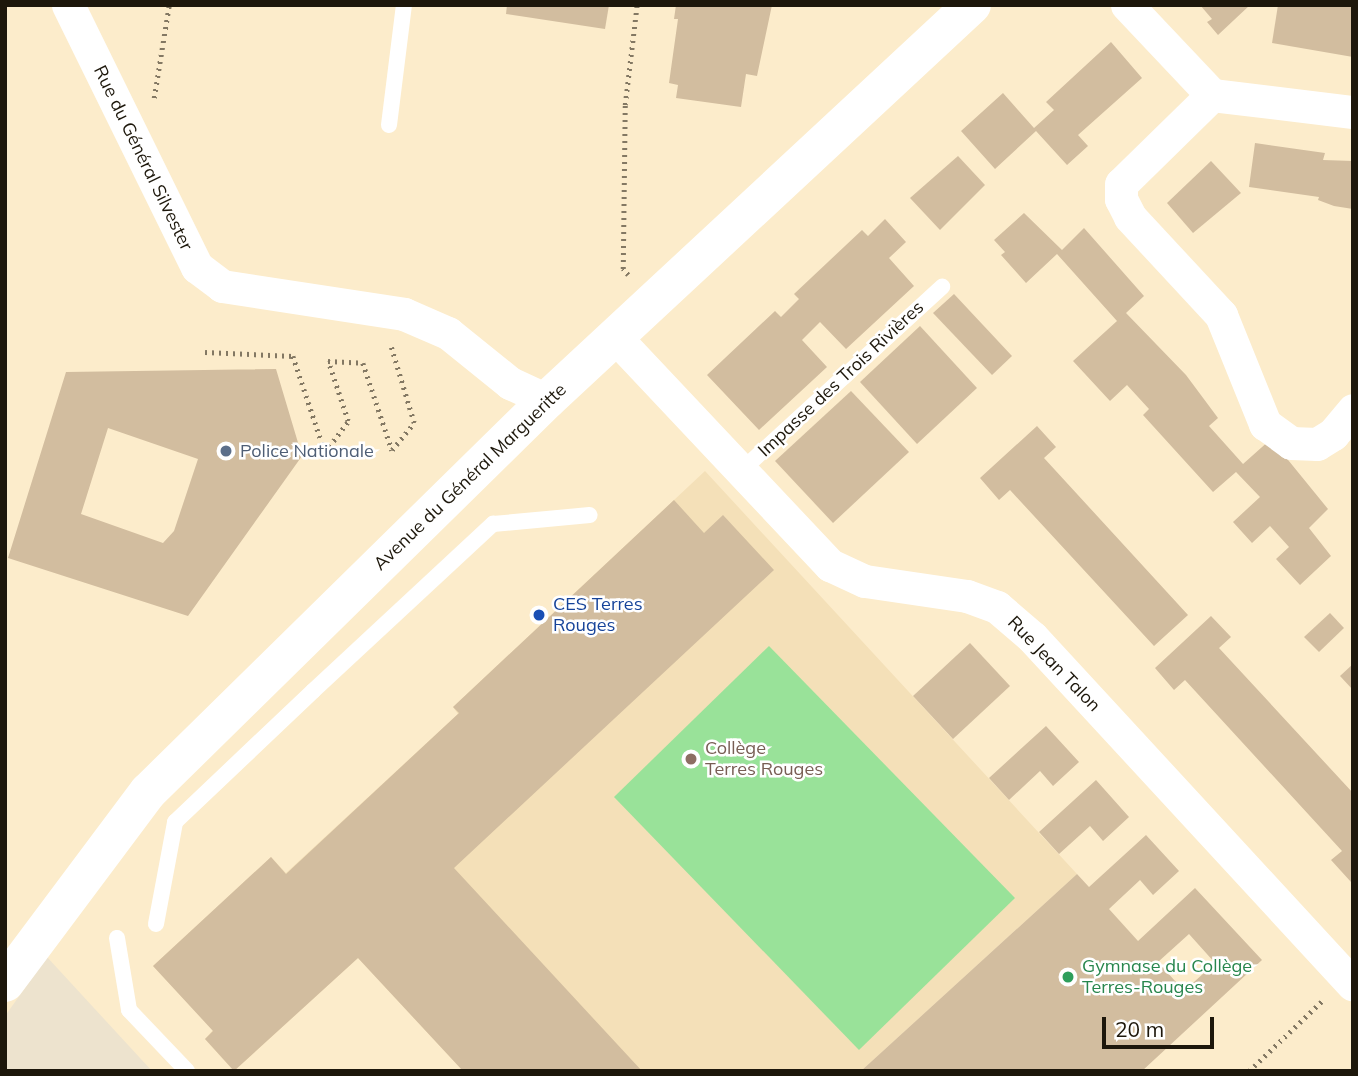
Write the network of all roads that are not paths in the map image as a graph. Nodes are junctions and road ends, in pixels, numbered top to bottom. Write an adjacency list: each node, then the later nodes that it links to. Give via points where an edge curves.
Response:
1 (68, 5): 10 (street, Rue du Général Silvester, via 197,267 222,286 404,314 448,333 510,383)
2 (404, 5): 7 (lane)
3 (972, 5): 9 (street, Avenue du Général Margueritte)
4 (1127, 5): 5 (street)
5 (1212, 95): 6 (street); 11 (street, via 1121,184 1121,199 1130,217 1221,315 1265,424 1291,443 1317,444 1333,434)
6 (1353, 112)
7 (389, 125)
8 (942, 286): 12 (lane, Impasse des Trois Rivières)
9 (617, 339): 10 (street, Avenue du Général Margueritte); 12 (street, Rue Jean Talon)
10 (547, 400): 17 (street, Avenue du Général Margueritte, via 148,792)
11 (1353, 410)
12 (741, 471): 16 (street, Rue Jean Talon, via 830,565 864,581 967,596 997,607 1032,637)
13 (590, 515): 14 (lane, via 493,524 303,700 175,822)
14 (156, 924)
15 (117, 938): 18 (lane, via 130,1010)
16 (1349, 981)
17 (5, 983)
18 (187, 1071)

